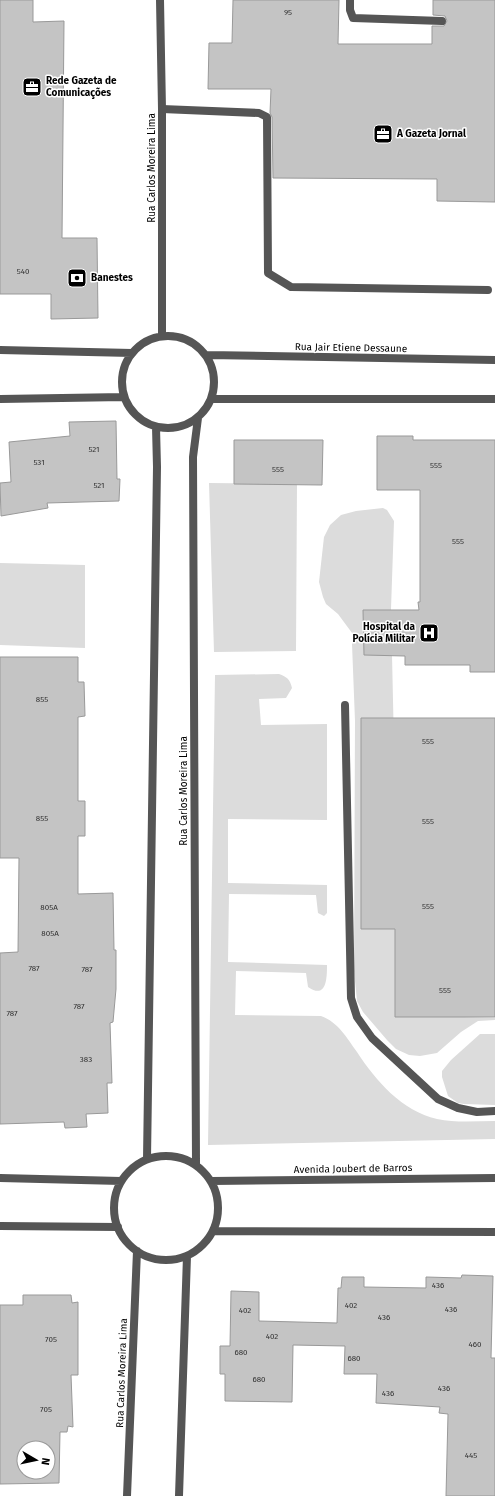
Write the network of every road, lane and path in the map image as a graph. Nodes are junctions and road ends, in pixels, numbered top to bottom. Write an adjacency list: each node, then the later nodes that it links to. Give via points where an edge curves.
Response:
1 (160, 0): 4 (street, Rua Carlos Moreira Lima)
2 (350, 0): 3 (street, via 353,18)
3 (442, 21)
4 (162, 109): 5 (street, via 259,113 267,117 268,273 291,287); 6 (street, Rua Carlos Moreira Lima)
5 (488, 290)
6 (162, 335): 8 (street, via 145,341); 9 (street, via 172,335 191,341)
7 (0, 350): 8 (street)
8 (132, 353): 11 (street, via 124,369)
9 (207, 355): 10 (street, Rua Jair Etiene Dessaune); 13 (street, via 214,381)
10 (495, 360)
11 (124, 397): 12 (street); 16 (street, via 133,412)
12 (0, 399)
13 (211, 399): 14 (street); 15 (street)
14 (495, 399)
15 (198, 418): 16 (street, via 174,428); 20 (street, Rua Carlos Moreira Lima, via 193,457)
16 (156, 427): 19 (street)
17 (345, 705): 18 (street, via 351,998 357,1017 372,1038 438,1099 458,1108 477,1112)
18 (495, 1111)
19 (147, 1159): 20 (street, via 172,1155); 23 (street, via 137,1164)
20 (196, 1164): 24 (street)
21 (0, 1178): 23 (street)
22 (495, 1178): 24 (street, Avenida Joubert de Barros)
23 (121, 1181): 26 (street, via 115,1196 114,1212)
24 (212, 1181): 27 (street, via 218,1197 218,1214)
25 (0, 1226): 26 (street)
26 (118, 1227): 29 (street, via 126,1241)
27 (214, 1230): 28 (street); 30 (street, via 202,1246)
28 (495, 1232)
29 (137, 1251): 30 (street, via 161,1260 175,1260); 31 (street, Rua Carlos Moreira Lima)
30 (187, 1256): 32 (street)
31 (127, 1496)
32 (179, 1496)

